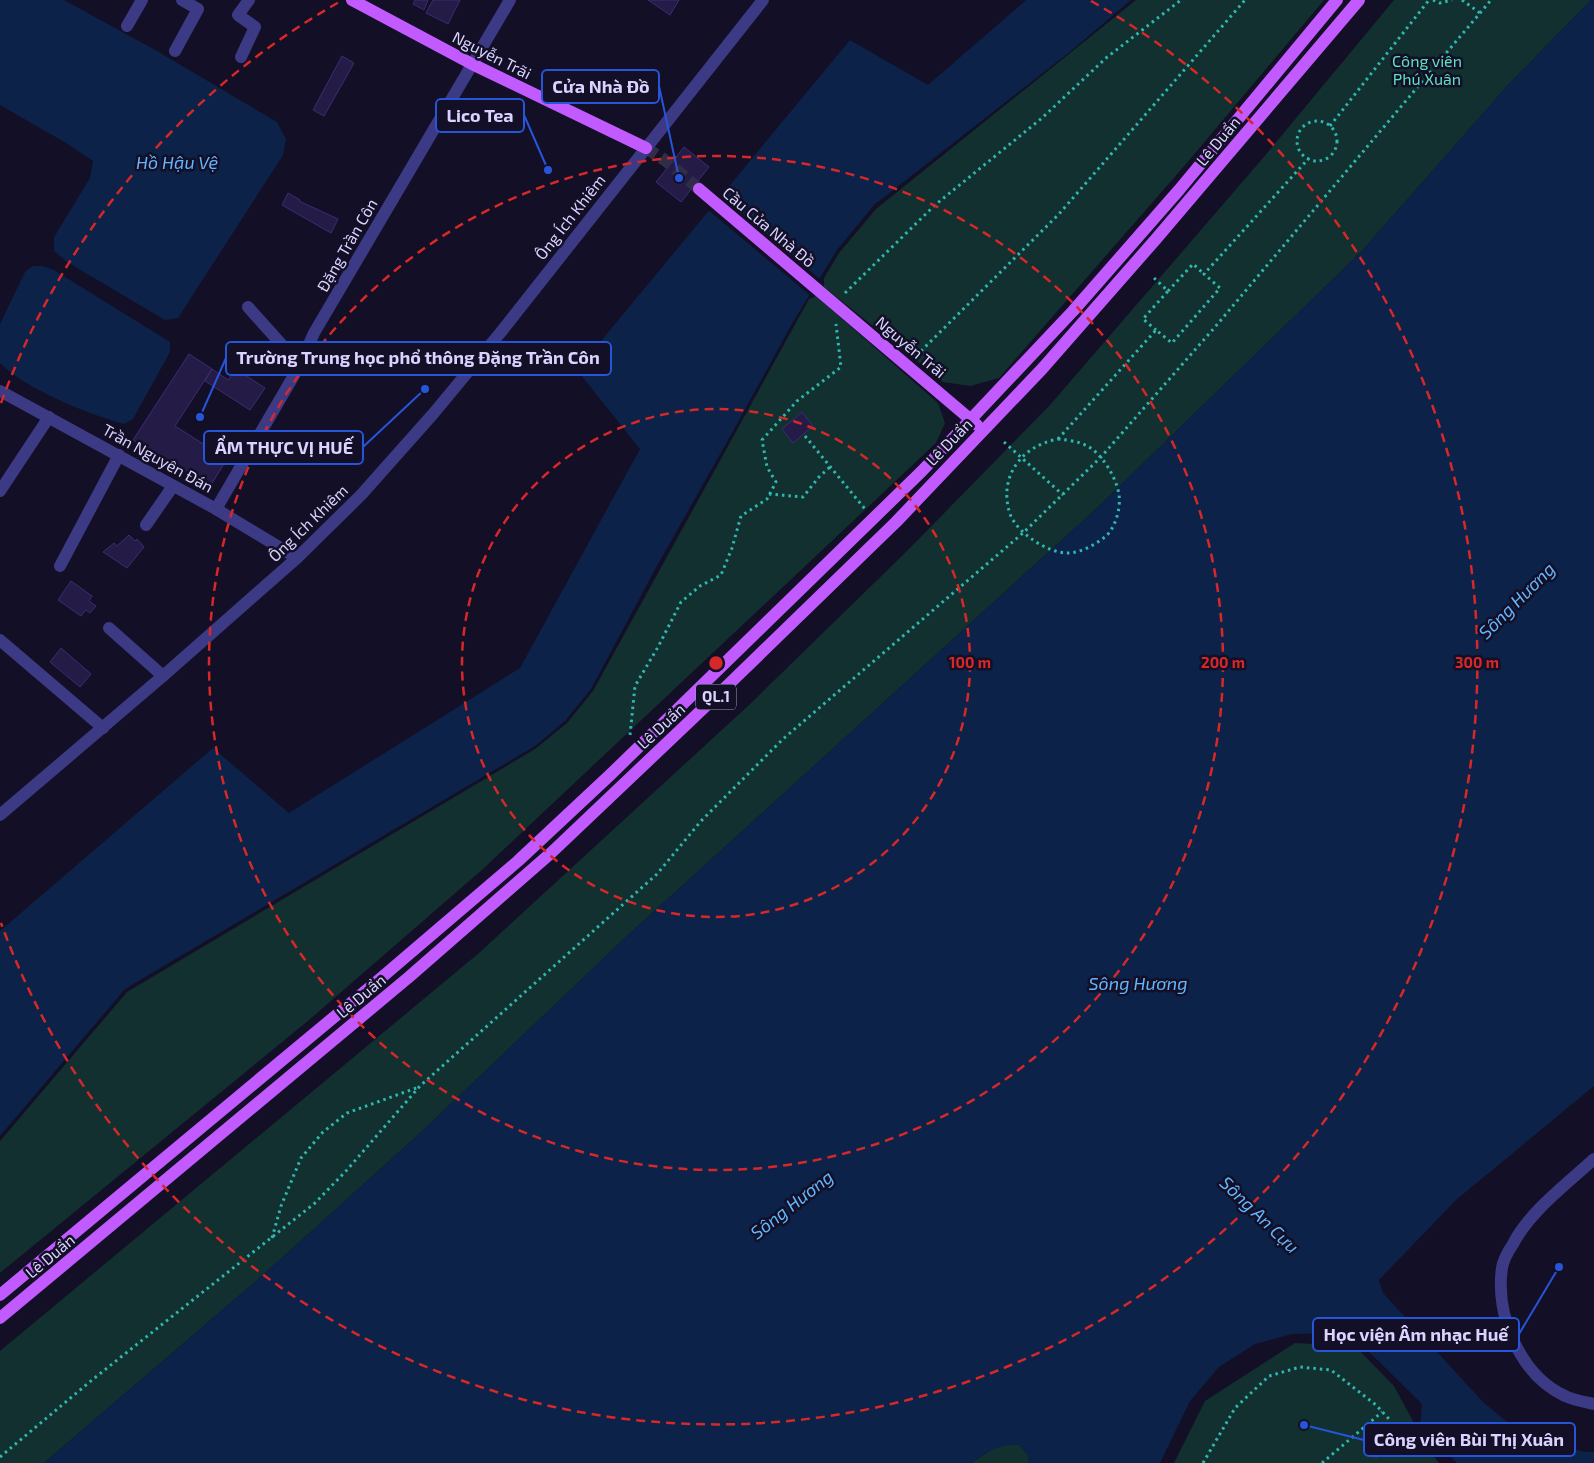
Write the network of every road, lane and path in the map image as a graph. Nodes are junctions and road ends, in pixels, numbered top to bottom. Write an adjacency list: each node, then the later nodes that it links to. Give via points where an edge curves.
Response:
1 (142, 0): 16 (street)
2 (182, 0): 17 (street, via 198,9)
3 (249, 0): 18 (street, via 238,16 255,27)
4 (352, 0): 19 (main road, Nguyễn Trãi)
5 (510, 0): 19 (street, Đặng Trần Côn)
6 (763, 0): 21 (street, Ông Ích Khiêm)
7 (1181, 0): 28 (path, via 1106,58 1042,118 935,206)
8 (1245, 0): 32 (path, via 1059,214)
9 (1337, 0): 36 (main road, Lê Duẩn / QL.1, via 1073,312)
10 (1359, 0): 37 (main road, Lê Duẩn / QL.1, via 1156,240 1042,369)
11 (1431, 0): 12 (path, via 1440,3); 20 (path)
12 (1452, 0)
13 (1462, 0): 15 (path)
14 (1491, 0): 15 (path)
15 (1480, 13): 42 (path)
16 (127, 26)
17 (175, 51)
18 (241, 57)
19 (472, 64): 21 (main road, Nguyễn Trãi); 33 (street, Đặng Trần Côn, via 314,333)
20 (1330, 126): 22 (path, via 1337,142 1332,154 1321,160); 22 (path, via 1318,121 1305,125 1301,130 1299,149)
21 (646, 148): 53 (street, Ông Ích Khiêm, via 433,414 361,495)
22 (1309, 158): 24 (path)
23 (699, 189): 26 (main road, Cầu Cửa Nhà Đồ)
24 (1204, 274): 27 (path, via 1193,264); 31 (path, via 1220,288 1172,343)
25 (1154, 278): 27 (path)
26 (817, 289): 36 (main road, Nguyễn Trãi)
27 (1168, 291): 31 (path, via 1143,319)
28 (845, 293)
29 (248, 307): 33 (street)
30 (835, 316): 47 (path, via 841,367 797,401 762,440 767,466 776,482)
31 (1156, 330): 39 (path)
32 (921, 351)
33 (300, 365): 49 (street, Đặng Trần Côn)
34 (0, 391): 35 (street, Trần Nguyên Đán)
35 (49, 417): 41 (street, Trần Nguyên Đán); 46 (street)
36 (971, 419): 37 (main road, Nguyễn Trãi); 64 (main road, Lê Duẩn / QL.1, via 922,471 518,861)
37 (983, 430): 65 (main road, Lê Duẩn / QL.1, via 896,522 551,853 409,978)
38 (805, 436): 44 (path)
39 (1058, 439): 42 (path, via 1088,446); 43 (path, via 1032,449)
40 (1004, 442): 43 (path)
41 (119, 455): 45 (street, Trần Nguyên Đán); 54 (street)
42 (1101, 457): 48 (path); 52 (path, via 1111,471 1120,496 1117,517 1109,534 1092,547 1069,553 1056,551)
43 (1020, 458): 48 (path); 52 (path, via 1012,470 1007,492 1010,515)
44 (830, 467): 47 (path, via 803,497); 50 (path)
45 (174, 486): 49 (street, Trần Nguyên Đán); 51 (street)
46 (0, 491)
47 (770, 494): 59 (path, via 741,516 721,575 700,586 681,602 635,686)
48 (1063, 494): 52 (path)
49 (216, 509): 53 (street, Trần Nguyên Đán)
50 (866, 509)
51 (146, 524)
52 (1023, 533): 61 (path, via 783,739 701,821 656,874)
53 (297, 558): 57 (street, Ông Ích Khiêm)
54 (60, 566)
55 (109, 628): 57 (street)
56 (0, 640): 58 (street)
57 (163, 676): 58 (street, Ông Ích Khiêm)
58 (103, 728): 60 (street, Ông Ích Khiêm)
59 (630, 736)
60 (0, 815)
61 (420, 1086): 63 (path, via 315,1203); 63 (path, via 347,1113 323,1132 301,1158 280,1206)
62 (1594, 1159): 66 (street, via 1533,1216 1514,1242 1502,1266 1501,1302 1511,1336 1527,1364 1547,1385 1565,1396)
63 (271, 1238): 69 (path)
64 (0, 1295)
65 (0, 1318)
66 (1594, 1404)
67 (1382, 1412): 68 (path); 70 (path, via 1331,1370 1300,1367 1269,1376 1235,1408); 71 (path)
68 (1389, 1419)
69 (0, 1457)
70 (1203, 1463)
71 (1322, 1463)

